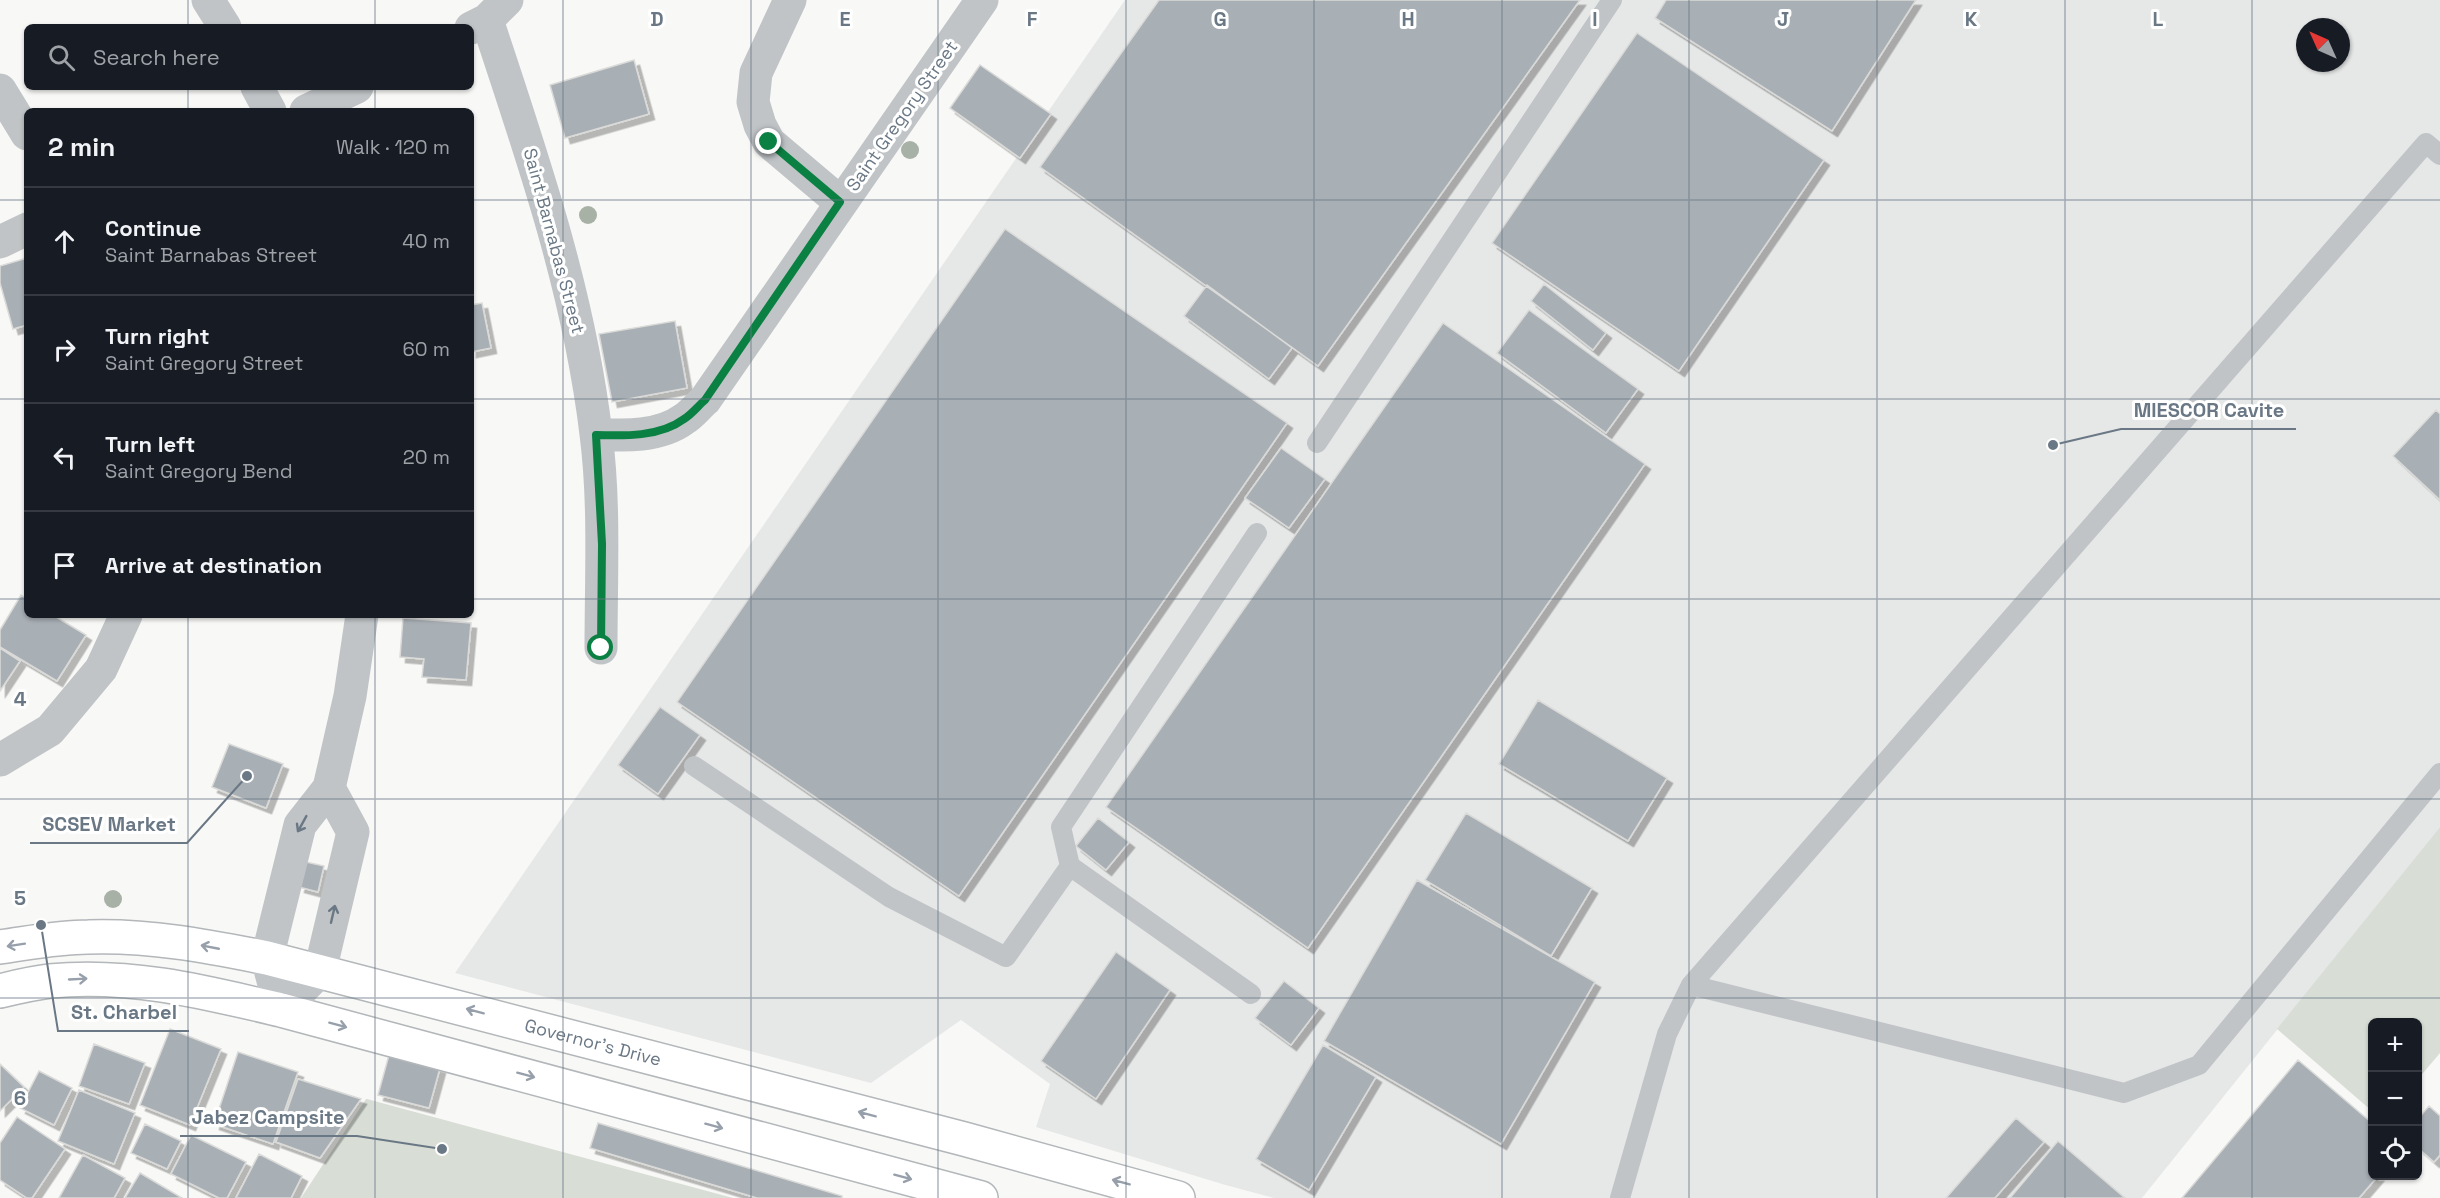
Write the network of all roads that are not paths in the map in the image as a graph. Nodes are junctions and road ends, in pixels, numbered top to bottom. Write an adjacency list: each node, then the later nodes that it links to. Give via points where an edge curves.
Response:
1 (208, 0): 6 (street)
2 (790, 0): 14 (street, via 756,73 753,102 769,142)
3 (982, 0): 14 (street, Saint Gregory Street)
4 (1612, 0): 18 (lane)
5 (488, 16): 17 (street, Saint Barnabas Street, via 541,182 574,303)
6 (223, 24)
7 (0, 90): 12 (street)
8 (259, 90): 10 (street)
9 (351, 90): 11 (street)
10 (268, 108)
11 (312, 108)
12 (24, 129)
13 (2440, 155): 31 (lane, via 2426,143)
14 (840, 202): 17 (street, Saint Gregory Street, via 705,400 683,420 660,430 629,436)
15 (24, 230): 16 (street)
16 (0, 242)
17 (596, 435): 22 (street, Saint Barnabas Street, via 602,544)
18 (1317, 443)
19 (1257, 533): 27 (lane, via 1061,827)
20 (125, 618): 23 (street, via 101,669 50,730)
21 (362, 618): 26 (street, via 350,696)
22 (601, 648)
23 (0, 760)
24 (694, 766): 27 (lane, via 889,897 1006,957)
25 (2440, 773): 31 (lane, via 2199,1065 2124,1094)
26 (329, 788): 29 (street, one-way to 29, via 300,825); 30 (street, one-way to 26, via 352,832)
27 (1070, 866): 33 (lane)
28 (0, 947): 29 (highway, Governor's Drive, one-way to 28, via 131,937 86,937)
29 (267, 958): 30 (highway, Governor's Drive); 34 (street)
30 (320, 971): 34 (street); 36 (highway, Governor's Drive, one-way to 30)
31 (1692, 985): 37 (lane, via 1667,1034)
32 (0, 991): 34 (highway, one-way to 34, via 48,981 130,980)
33 (1251, 994)
34 (281, 1010): 35 (highway, one-way to 35)
35 (981, 1198)
36 (1178, 1198)
37 (1620, 1198)

